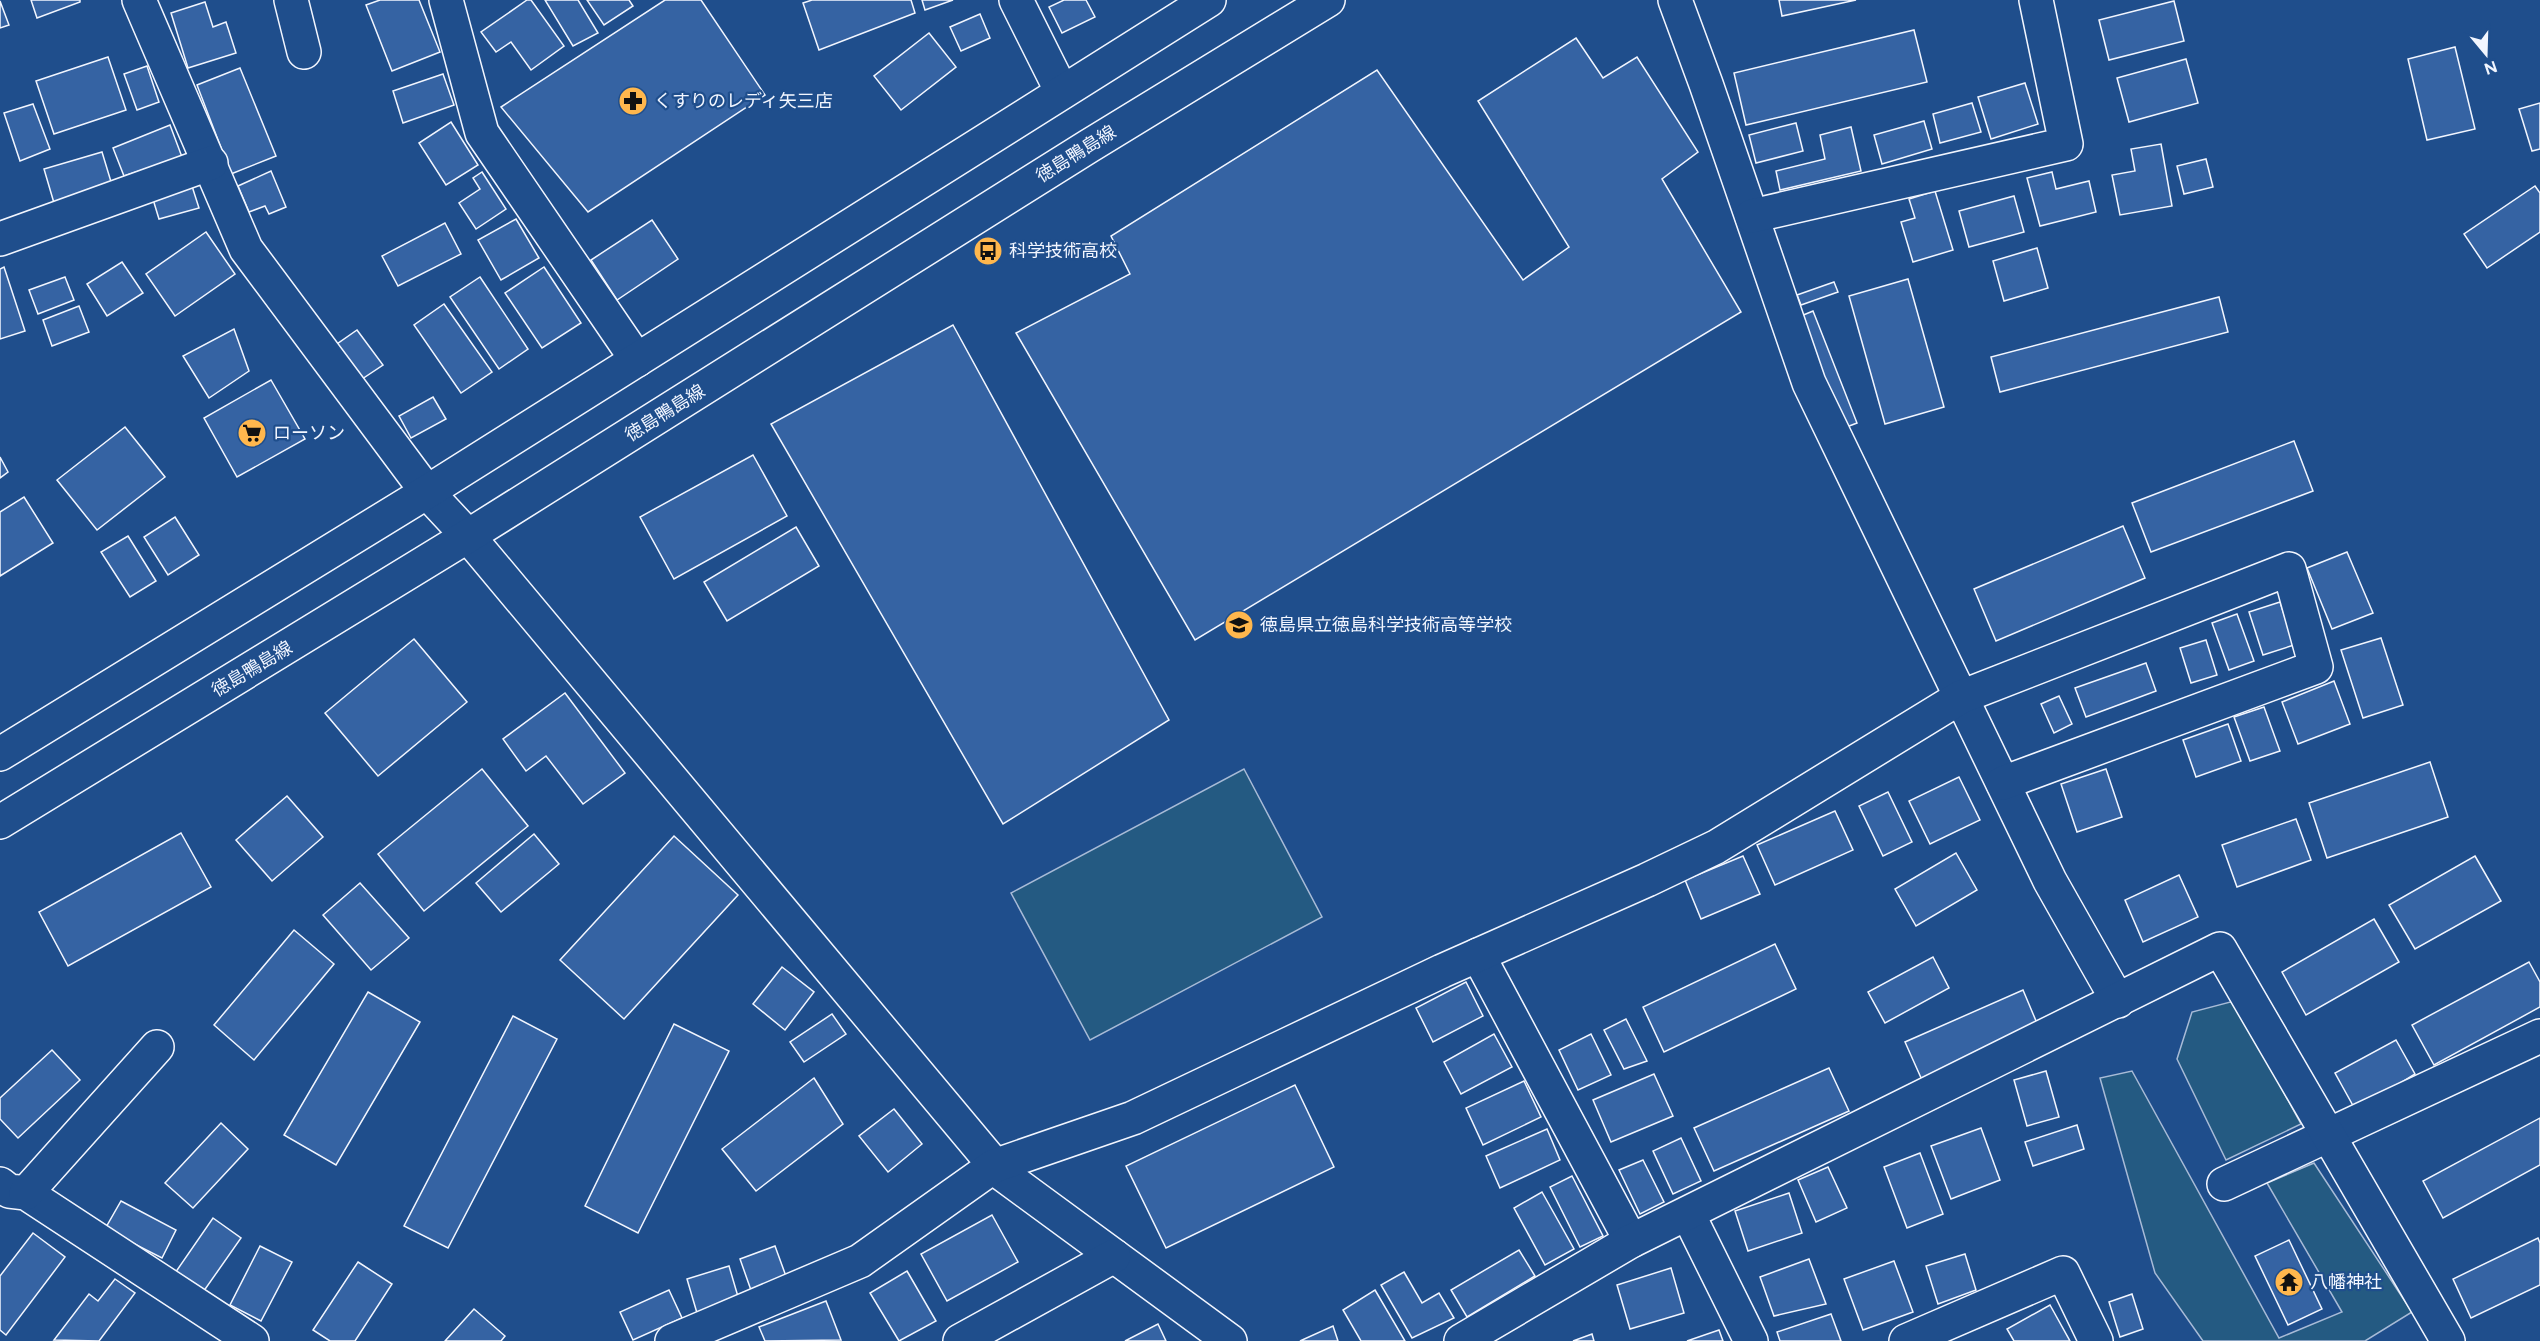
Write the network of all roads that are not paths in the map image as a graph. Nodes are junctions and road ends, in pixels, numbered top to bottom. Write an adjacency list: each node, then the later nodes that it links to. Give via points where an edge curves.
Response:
1 (139, 0): 11 (street)
2 (291, 0): 9 (street)
3 (1016, 0): 10 (street)
4 (1209, 0): 10 (street)
5 (1328, 0): 16 (street, 徳島鴨島線)
6 (1675, 0): 12 (street)
7 (2036, 0): 12 (street, via 2066,144)
8 (453, 3): 14 (street, via 482,133)
9 (304, 52)
10 (1062, 92): 14 (street)
11 (211, 164): 13 (street); 15 (street, via 246,249)
12 (1752, 216): 17 (street, via 1809,383)
13 (0, 238)
14 (637, 360): 15 (street)
15 (428, 492): 16 (street); 18 (street)
16 (468, 536): 20 (street, 徳島鴨島線); 26 (street)
17 (1961, 698): 19 (street); 19 (street, via 2289,569 2316,666); 21 (street, via 1716,847)
18 (0, 754)
19 (2003, 783): 22 (street, via 2050,881)
20 (0, 822)
21 (1478, 955): 26 (street, via 1133,1118); 30 (street)
22 (2118, 1001): 25 (street, via 2220,949); 29 (street)
23 (2540, 1036): 25 (street)
24 (157, 1047): 28 (street)
25 (2328, 1135): 27 (street); 40 (street)
26 (994, 1166): 31 (street); 33 (street, via 860,1261)
27 (2224, 1184)
28 (9, 1193): 32 (street)
29 (1688, 1214): 30 (street); 37 (street)
30 (1631, 1241): 36 (street)
31 (1114, 1256): 34 (street); 35 (street)
32 (252, 1341)
33 (672, 1341)
34 (960, 1341)
35 (1230, 1341)
36 (1461, 1341)
37 (1751, 1341)
38 (1905, 1341): 39 (street, via 2063,1272)
39 (2096, 1341)
40 (2448, 1341)

